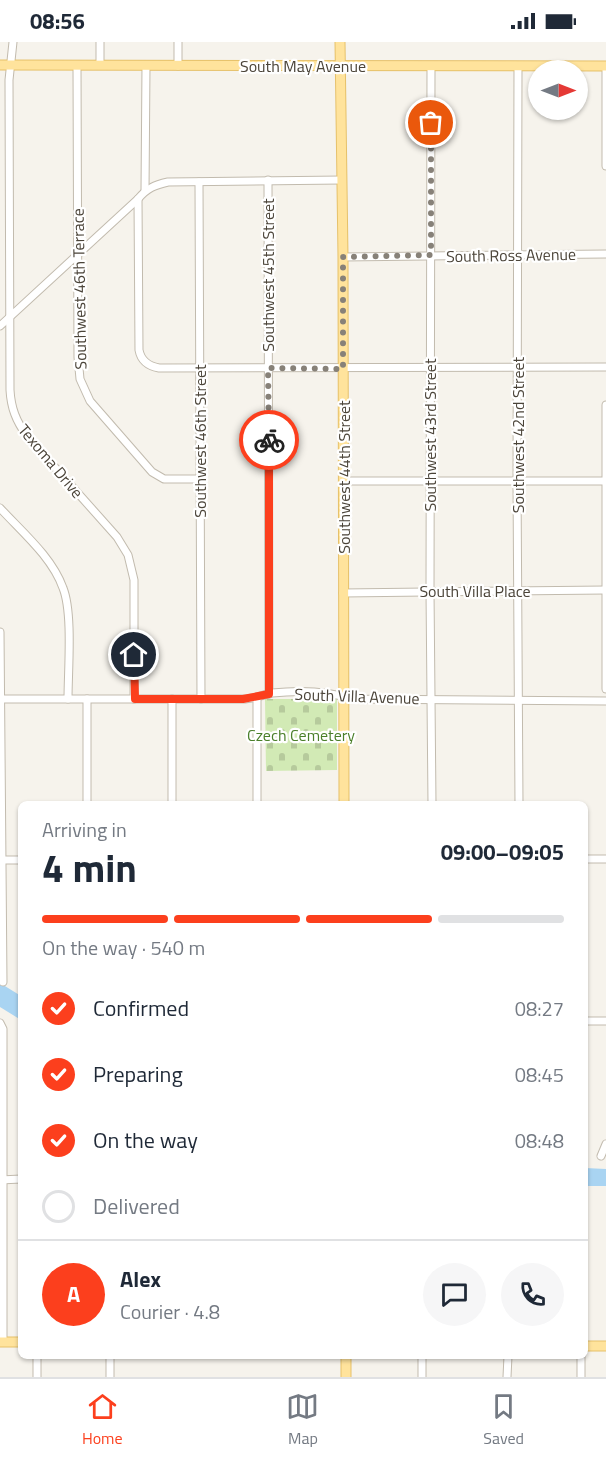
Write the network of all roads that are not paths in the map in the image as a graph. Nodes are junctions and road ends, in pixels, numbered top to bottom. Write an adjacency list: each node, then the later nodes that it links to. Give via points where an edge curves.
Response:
1 (13, 42): 6 (street, Texoma Drive)
2 (100, 42): 7 (street)
3 (178, 42): 11 (street)
4 (340, 42): 8 (main road, Southwest 44th Street)
5 (0, 65): 6 (main road, South May Avenue)
6 (12, 65): 9 (main road, South May Avenue); 26 (street, Texoma Drive)
7 (100, 65): 9 (main road, South May Avenue); 10 (main road, South May Avenue)
8 (340, 65): 11 (main road, South May Avenue); 12 (main road, South May Avenue); 17 (main road, Southwest 44th Street)
9 (77, 66): 24 (street, Southwest 46th Terrace)
10 (146, 66): 11 (main road, South May Avenue); 19 (street)
11 (178, 66)
12 (431, 66): 13 (main road, South May Avenue); 23 (street, Southwest 43rd Street)
13 (518, 66): 14 (main road, South May Avenue); 21 (street, Southwest 42nd Street)
14 (606, 66): 15 (street)
15 (606, 166)
16 (268, 180): 17 (street); 18 (street); 31 (street, Southwest 45th Street)
17 (342, 180): 25 (main road, Southwest 44th Street)
18 (199, 182): 19 (street, via 168,182); 30 (street, Southwest 46th Street)
19 (145, 191): 20 (street)
20 (138, 199): 24 (street); 30 (street, via 141,357 155,368)
21 (519, 254): 22 (street, South Ross Avenue); 23 (street, South Ross Avenue); 28 (street, Southwest 42nd Street)
22 (606, 254)
23 (431, 255): 25 (street, South Ross Avenue); 33 (street, Southwest 43rd Street)
24 (77, 256): 26 (street); 35 (street, Southwest 46th Terrace, via 78,368 86,396 152,472 164,479)
25 (343, 257): 32 (main road, Southwest 44th Street)
26 (9, 318): 27 (street); 54 (street, Texoma Drive, via 10,390 16,420 117,537 131,563)
27 (0, 327)
28 (519, 366): 29 (street); 33 (street); 37 (street, Southwest 42nd Street)
29 (606, 367)
30 (200, 368): 31 (street); 35 (street, Southwest 46th Street)
31 (268, 368): 32 (street); 47 (street, Southwest 45th Street)
32 (343, 369): 33 (street); 36 (main road, Southwest 44th Street)
33 (430, 369): 39 (street, Southwest 43rd Street)
34 (606, 405): 38 (street)
35 (200, 479): 56 (street, Southwest 46th Street)
36 (344, 481): 39 (street); 44 (main road, Southwest 44th Street)
37 (517, 481): 38 (street); 39 (street); 43 (street, Southwest 42nd Street)
38 (606, 481): 41 (street)
39 (430, 482): 42 (street, Southwest 43rd Street)
40 (0, 508): 52 (street, via 52,567 66,595)
41 (606, 590): 43 (street, South Villa Place); 46 (street)
42 (430, 591): 43 (street, South Villa Place); 44 (street, South Villa Place); 50 (street, Southwest 43rd Street)
43 (518, 592): 58 (street, Southwest 42nd Street)
44 (343, 593): 48 (main road, Southwest 44th Street)
45 (0, 632): 51 (street)
46 (606, 689)
47 (269, 694): 48 (street, South Villa Avenue); 49 (street, South Villa Avenue)
48 (344, 696): 50 (street, South Villa Avenue); 62 (main road, Southwest 44th Street)
49 (257, 698): 56 (street, South Villa Avenue); 61 (street)
50 (431, 698): 58 (street, South Villa Avenue); 63 (street, Southwest 43rd Street)
51 (1, 699): 52 (street, South Villa Avenue); 66 (street)
52 (68, 699): 53 (street, South Villa Avenue)
53 (87, 699): 54 (street, South Villa Avenue); 59 (street)
54 (135, 699): 55 (street, South Villa Avenue)
55 (172, 699): 56 (street, South Villa Avenue); 60 (street)
56 (201, 699)
57 (606, 701): 58 (street, South Villa Avenue)
58 (518, 702): 64 (street, Southwest 42nd Street)
59 (87, 801)
60 (172, 801)
61 (257, 801)
62 (344, 801)
63 (432, 801)
64 (519, 801)
65 (606, 859): 68 (street)
66 (1, 860): 67 (street); 69 (street)
67 (18, 860)
68 (588, 860)
69 (3, 982)
70 (588, 1021): 71 (street)
71 (606, 1021)
72 (0, 1023): 76 (street)
73 (606, 1144): 74 (street)
74 (601, 1156)
75 (18, 1179): 76 (street)
76 (1, 1180): 79 (street)
77 (588, 1341): 78 (main road)
78 (606, 1341)
79 (2, 1342): 80 (main road)
80 (18, 1342)
81 (588, 1346): 82 (main road)
82 (606, 1346)
83 (37, 1359): 89 (street)
84 (110, 1359): 90 (street)
85 (346, 1359): 91 (main road)
86 (422, 1359): 92 (street)
87 (508, 1359): 93 (street)
88 (581, 1359): 94 (street)
89 (37, 1377)
90 (110, 1377)
91 (346, 1377)
92 (422, 1377)
93 (507, 1377)
94 (581, 1377)

